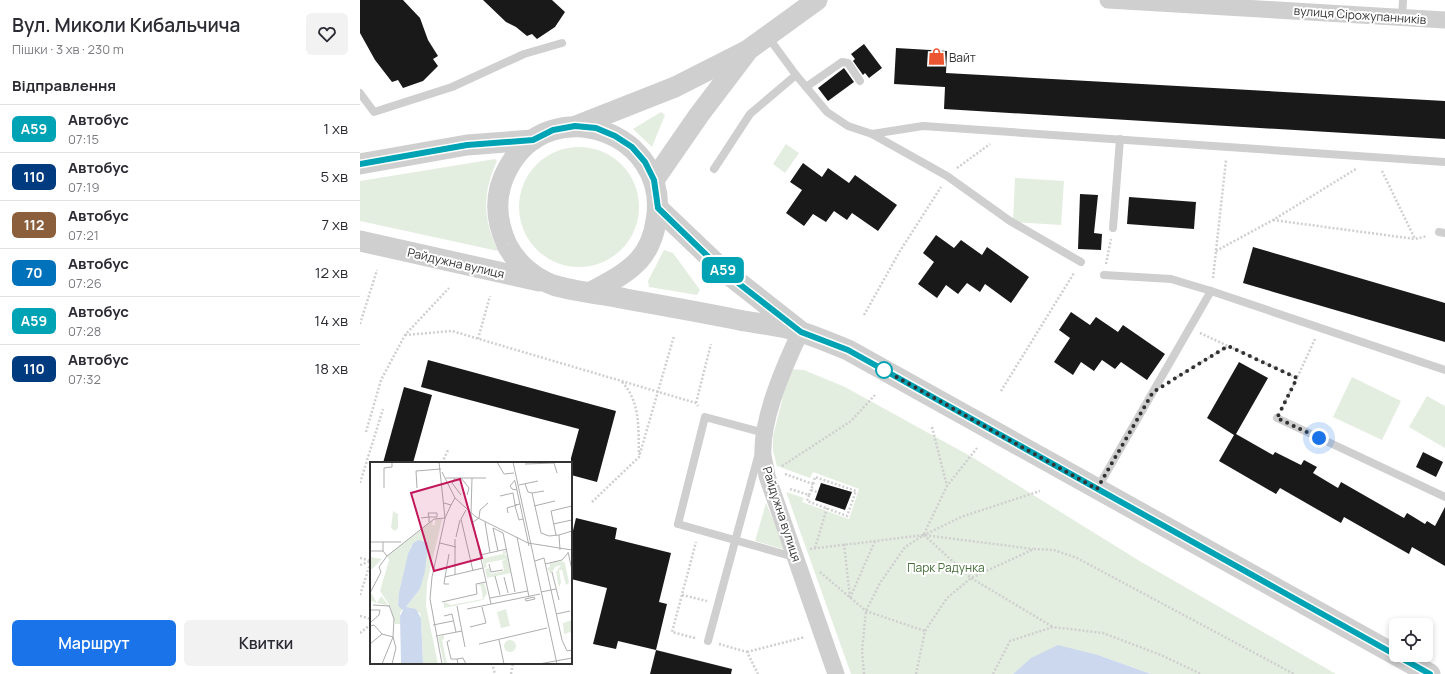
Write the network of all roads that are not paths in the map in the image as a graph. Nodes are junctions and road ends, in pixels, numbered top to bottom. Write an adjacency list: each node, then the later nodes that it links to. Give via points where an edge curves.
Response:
1 (817, 0): 6 (street)
2 (1108, 0): 4 (street, вулиця Сірожупанників)
3 (1403, 0): 4 (lane)
4 (1402, 18): 5 (street, вулиця Сірожупанників)
5 (1445, 20)
6 (768, 36): 8 (street); 9 (lane)
7 (562, 43): 12 (lane, via 524,54 452,87 374,112)
8 (748, 50): 13 (street, via 674,86); 20 (street)
9 (796, 75): 11 (lane); 19 (lane, via 750,114)
10 (860, 80): 11 (lane, via 848,63 842,62)
11 (806, 87): 14 (lane, via 827,112 848,126)
12 (360, 93)
13 (575, 126): 16 (street, via 553,130); 20 (street, via 596,128 632,147 645,162)
14 (872, 134): 15 (lane, via 923,126); 24 (lane, via 948,176 1010,221)
15 (1120, 139): 17 (lane); 22 (lane)
16 (533, 140): 18 (street, via 467,145); 26 (street, via 514,158 501,180 497,206 500,231 511,254 530,273)
17 (1445, 162)
18 (360, 164)
19 (714, 169)
20 (654, 180): 21 (street)
21 (658, 208): 28 (street, via 654,235 640,259 619,277); 29 (street, via 724,272)
22 (1113, 228)
23 (360, 241): 26 (street, Райдужна вулиця)
24 (1081, 262)
25 (1104, 275): 27 (lane, via 1171,279)
26 (552, 284): 28 (street)
27 (1211, 290): 30 (lane); 33 (lane)
28 (591, 292): 29 (street)
29 (801, 332): 32 (street, Райдужна вулиця, via 783,369); 33 (street, via 848,350)
30 (1445, 370)
31 (1277, 418): 34 (lane)
32 (764, 433): 35 (lane); 35 (lane, via 705,416 678,524); 36 (street, Райдужна вулиця, via 763,455 767,476)
33 (1097, 489): 39 (street)
34 (1445, 497)
35 (734, 540): 36 (lane); 37 (lane)
36 (795, 557): 38 (street, Райдужна вулиця)
37 (708, 642)
38 (836, 674)
39 (1430, 674)

